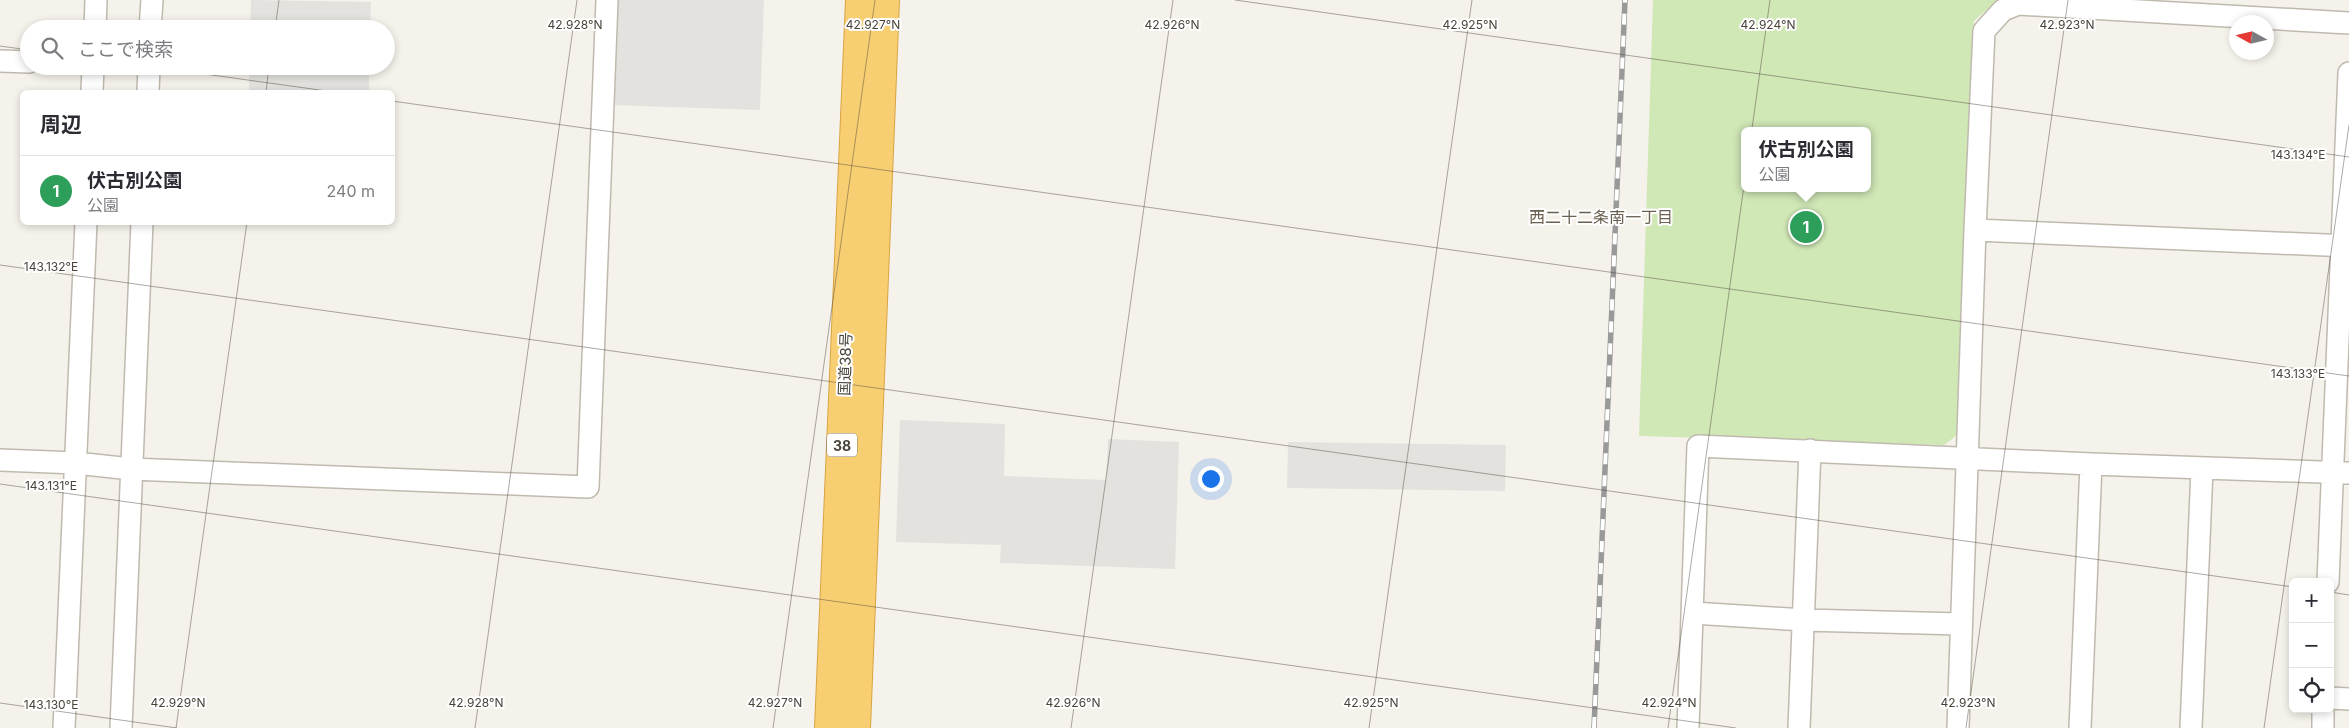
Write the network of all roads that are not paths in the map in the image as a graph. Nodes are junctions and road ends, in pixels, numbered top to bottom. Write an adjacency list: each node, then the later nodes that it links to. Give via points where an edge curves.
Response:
1 (96, 0): 6 (street)
2 (152, 0): 7 (street)
3 (607, 0): 25 (street, via 588,487)
4 (860, 0): 37 (highway, 国道38号 / 38)
5 (885, 0): 38 (highway, 国道38号 / 38)
6 (95, 20)
7 (151, 20)
8 (2349, 23): 18 (street, via 2018,4 2003,10 1984,32)
9 (0, 61): 10 (street)
10 (20, 62)
11 (2349, 73): 19 (street)
12 (93, 75): 14 (street)
13 (149, 75): 15 (street)
14 (92, 90)
15 (148, 90)
16 (86, 225): 23 (street)
17 (142, 225): 25 (street)
18 (1974, 230): 19 (street); 21 (street)
19 (2346, 246): 27 (street)
20 (1810, 450): 21 (street); 29 (street, via 1698,446); 30 (street)
21 (1968, 458): 24 (street); 31 (street)
22 (0, 460): 23 (street)
23 (76, 463): 25 (street); 35 (street)
24 (2091, 464): 26 (street); 42 (street)
25 (131, 469): 36 (street)
26 (2202, 469): 27 (street); 43 (street)
27 (2341, 473): 28 (street)
28 (2328, 578)
29 (1693, 613): 30 (street); 39 (street)
30 (1804, 620): 31 (street); 40 (street)
31 (1961, 624): 41 (street)
32 (2334, 698): 33 (street)
33 (2349, 699)
34 (2324, 713): 45 (street)
35 (64, 728)
36 (121, 728)
37 (829, 728)
38 (856, 728)
39 (1688, 728)
40 (1799, 728)
41 (1958, 728)
42 (2080, 728)
43 (2191, 728): 44 (street)
44 (2206, 728)
45 (2323, 728)

